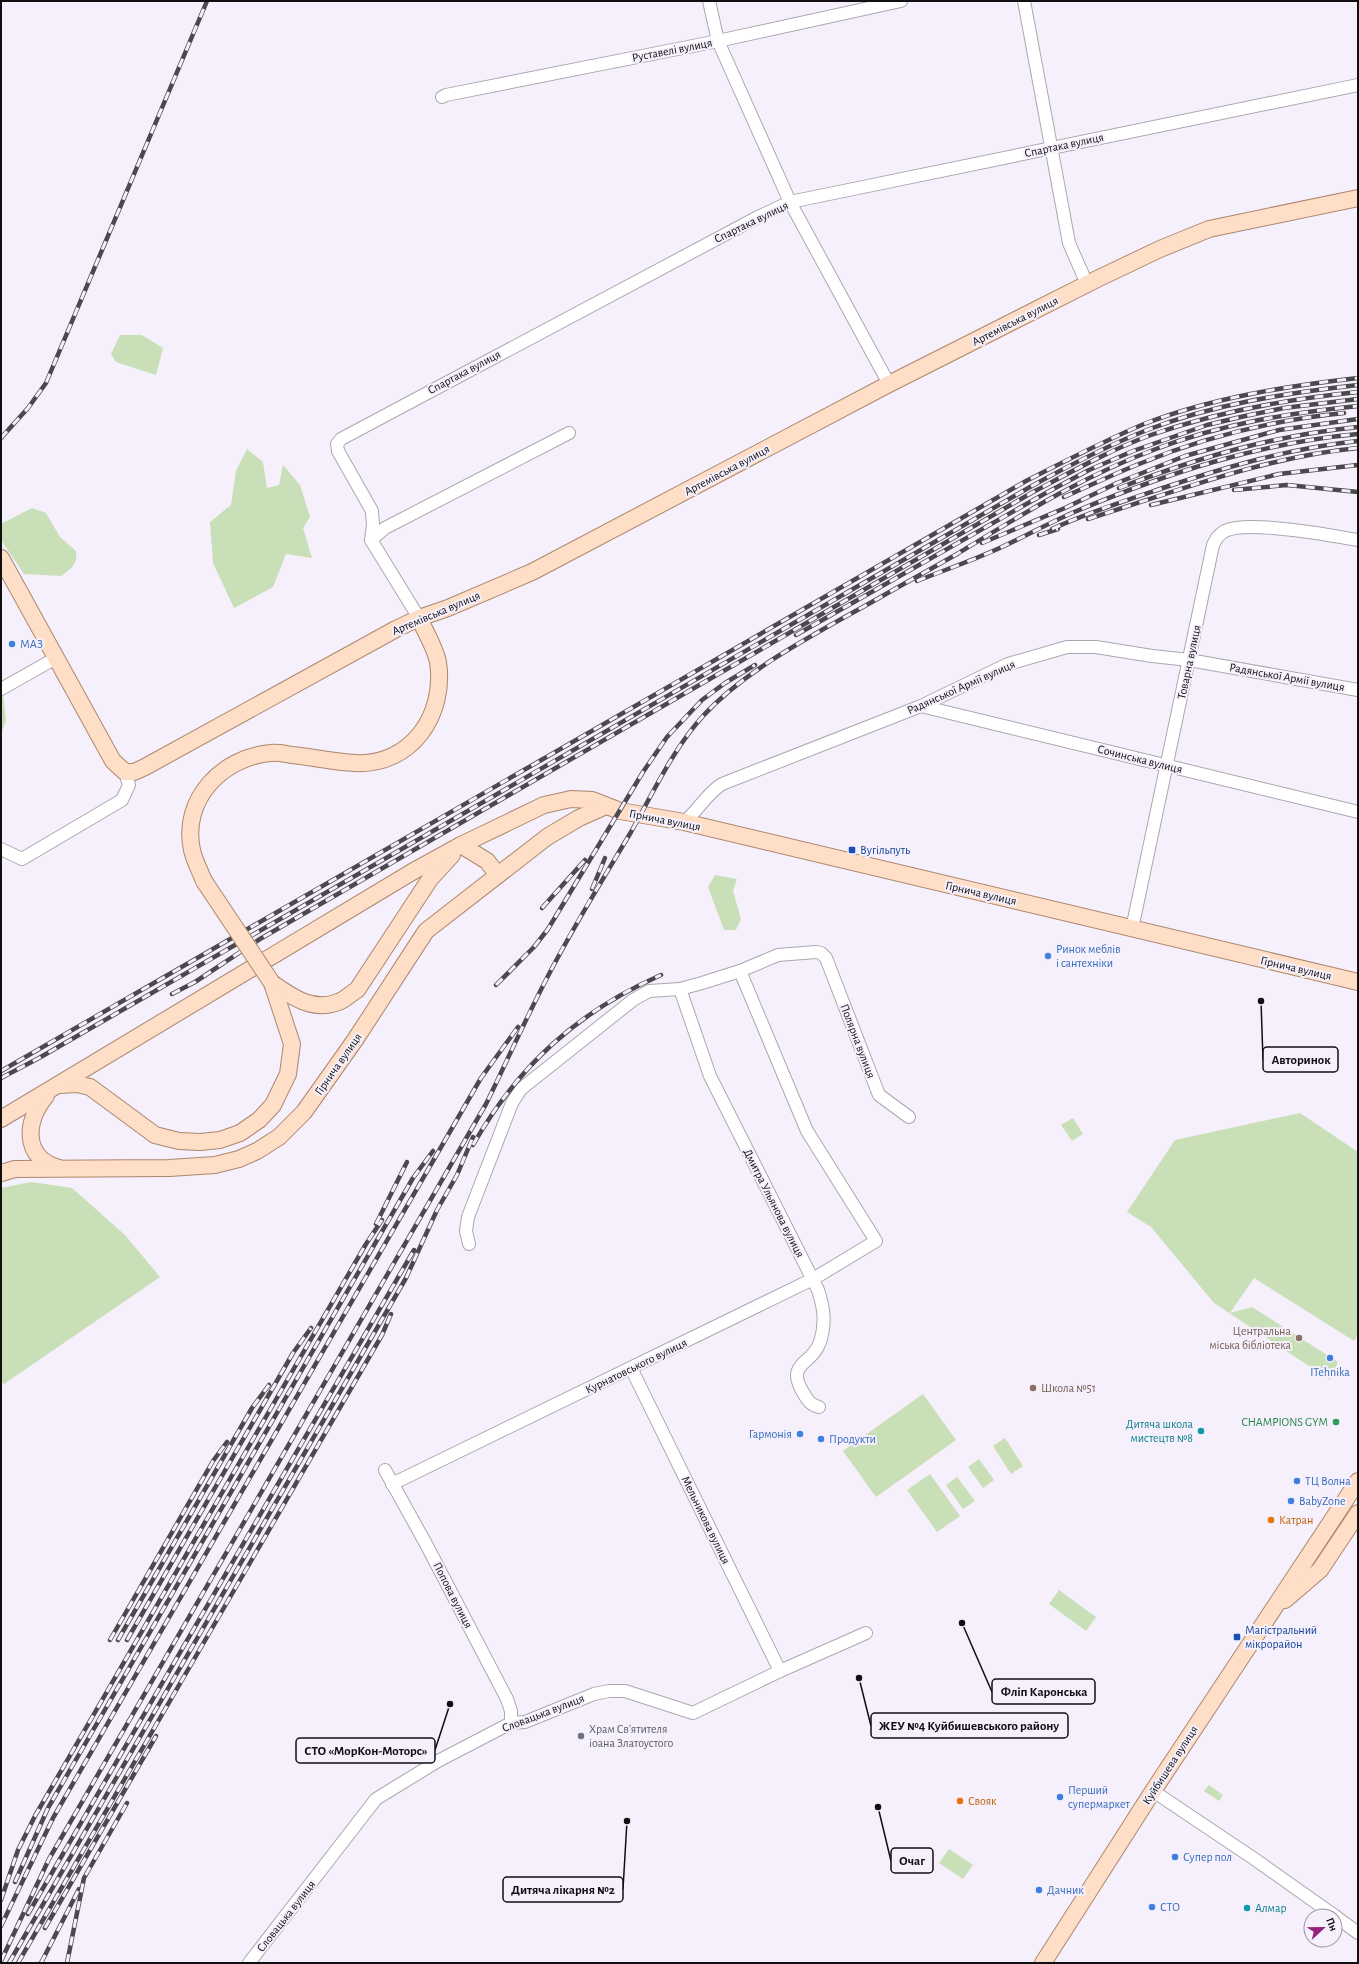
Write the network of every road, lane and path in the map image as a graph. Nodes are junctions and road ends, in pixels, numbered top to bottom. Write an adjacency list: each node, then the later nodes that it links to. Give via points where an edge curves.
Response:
1 (709, 1): 4 (street)
2 (901, 1): 4 (street, Руставелі вулиця)
3 (1024, 1): 7 (street)
4 (718, 41): 6 (street, Руставелі вулиця); 9 (street)
5 (1358, 85): 7 (street, Спартака вулиця)
6 (442, 97)
7 (1052, 148): 9 (street, Спартака вулиця); 10 (street, via 1069,243)
8 (1358, 198): 10 (main road, Артемівська вулиця, via 1209,229)
9 (790, 202): 11 (street); 13 (street, Спартака вулиця, via 341,439 337,444 338,451 372,511)
10 (1087, 284): 11 (main road, Артемівська вулиця)
11 (888, 384): 16 (main road, Артемівська вулиця, via 532,572)
12 (569, 432): 13 (street, via 385,528)
13 (371, 540): 16 (street)
14 (1358, 540): 18 (street, Товарна вулиця, via 1250,526 1226,531 1218,536 1213,545)
15 (1, 558): 17 (main road)
16 (419, 618): 23 (main road, Артемівська вулиця, via 306,677 145,767 134,772); 33 (main road, bridge, via 438,661 439,682 431,718 423,733 411,745 387,758 372,762 355,763 272,753 252,756 216,775 194,808 190,829 192,850 204,881)
17 (56, 658): 19 (street); 23 (main road, via 113,761)
18 (1189, 660): 20 (street, Радянської Армії вулиця); 21 (street, Радянської Армії вулиця, via 1096,647 1067,647 1008,664); 22 (street, Товарна вулиця)
19 (1, 689)
20 (1358, 690)
21 (921, 706): 22 (street, Сочинська вулиця); 26 (street, Радянської Армії вулиця, via 722,784 710,793)
22 (1167, 765): 25 (street, Сочинська вулиця); 30 (street, Товарна вулиця)
23 (125, 772): 28 (street, via 129,786 122,800 22,859)
24 (606, 806): 26 (main road, Гірнича вулиця); 27 (main road, Гірнича вулиця, via 592,800 571,799 544,805); 29 (main road, Гірнича вулиця, via 547,837)
25 (1358, 812)
26 (684, 822): 30 (main road, Гірнича вулиця)
27 (461, 845): 29 (main road, via 487,861); 33 (main road, via 430,879 356,990 339,1002 315,1006 295,999); 35 (main road, Гірнича вулиця, via 154,1026)
28 (1, 849)
29 (498, 875): 38 (main road, Гірнича вулиця, via 426,932 304,1112 279,1136 257,1151 215,1165)
30 (1132, 929): 32 (main road, Гірнича вулиця)
31 (740, 971): 34 (street); 36 (street, Полярна вулиця, via 778,955 822,953 879,1095); 41 (street, Курнатовського вулиця, via 807,1131 876,1241)
32 (1357, 982)
33 (272, 983): 35 (main road, via 292,1044 288,1074 273,1105 259,1120 240,1133 220,1140 179,1141 155,1135 90,1087 77,1084)
34 (680, 989): 40 (street, via 658,989 641,994 521,1089 512,1103 468,1216 466,1231); 41 (street, Дмитра Ульянова вулиця, via 710,1076)
35 (55, 1088): 37 (main road, Гірнича вулиця); 38 (main road, via 37,1106 30,1128 32,1145 38,1156 49,1165)
36 (909, 1117)
37 (1, 1120)
38 (62, 1169): 39 (main road, Гірнича вулиця, via 15,1169)
39 (1, 1173)
40 (469, 1244)
41 (813, 1279): 42 (street, Курнатовського вулиця); 43 (street, Дмитра Ульянова вулиця, via 825,1318 818,1347 798,1370 796,1377 809,1403)
42 (631, 1368): 46 (street, Курнатовського вулиця); 52 (street, Мельникова вулиця)
43 (820, 1407)
44 (384, 1470): 46 (street, Попова вулиця)
45 (1358, 1481): 48 (main road, Куйбишева вулиця)
46 (392, 1484): 53 (street, Попова вулиця, via 507,1699)
47 (1358, 1514): 49 (main road, Куйбишева вулиця)
48 (1306, 1560): 49 (main road, via 1306,1569 1309,1572); 50 (main road, Куйбишева вулиця)
49 (1320, 1570): 50 (main road, Куйбишева вулиця)
50 (1274, 1609): 54 (main road, Куйбишева вулиця)
51 (866, 1634): 52 (street, Словацька вулиця)
52 (780, 1671): 53 (street, Словацька вулиця, via 693,1712 625,1691 608,1691 594,1694 526,1722)
53 (511, 1723): 58 (street, Словацька вулиця, via 438,1761 376,1799)
54 (1153, 1791): 55 (street); 59 (main road, Куйбишева вулиця)
55 (1324, 1908)
56 (1343, 1922): 57 (street)
57 (1358, 1933)
58 (249, 1963)
59 (1043, 1963)

